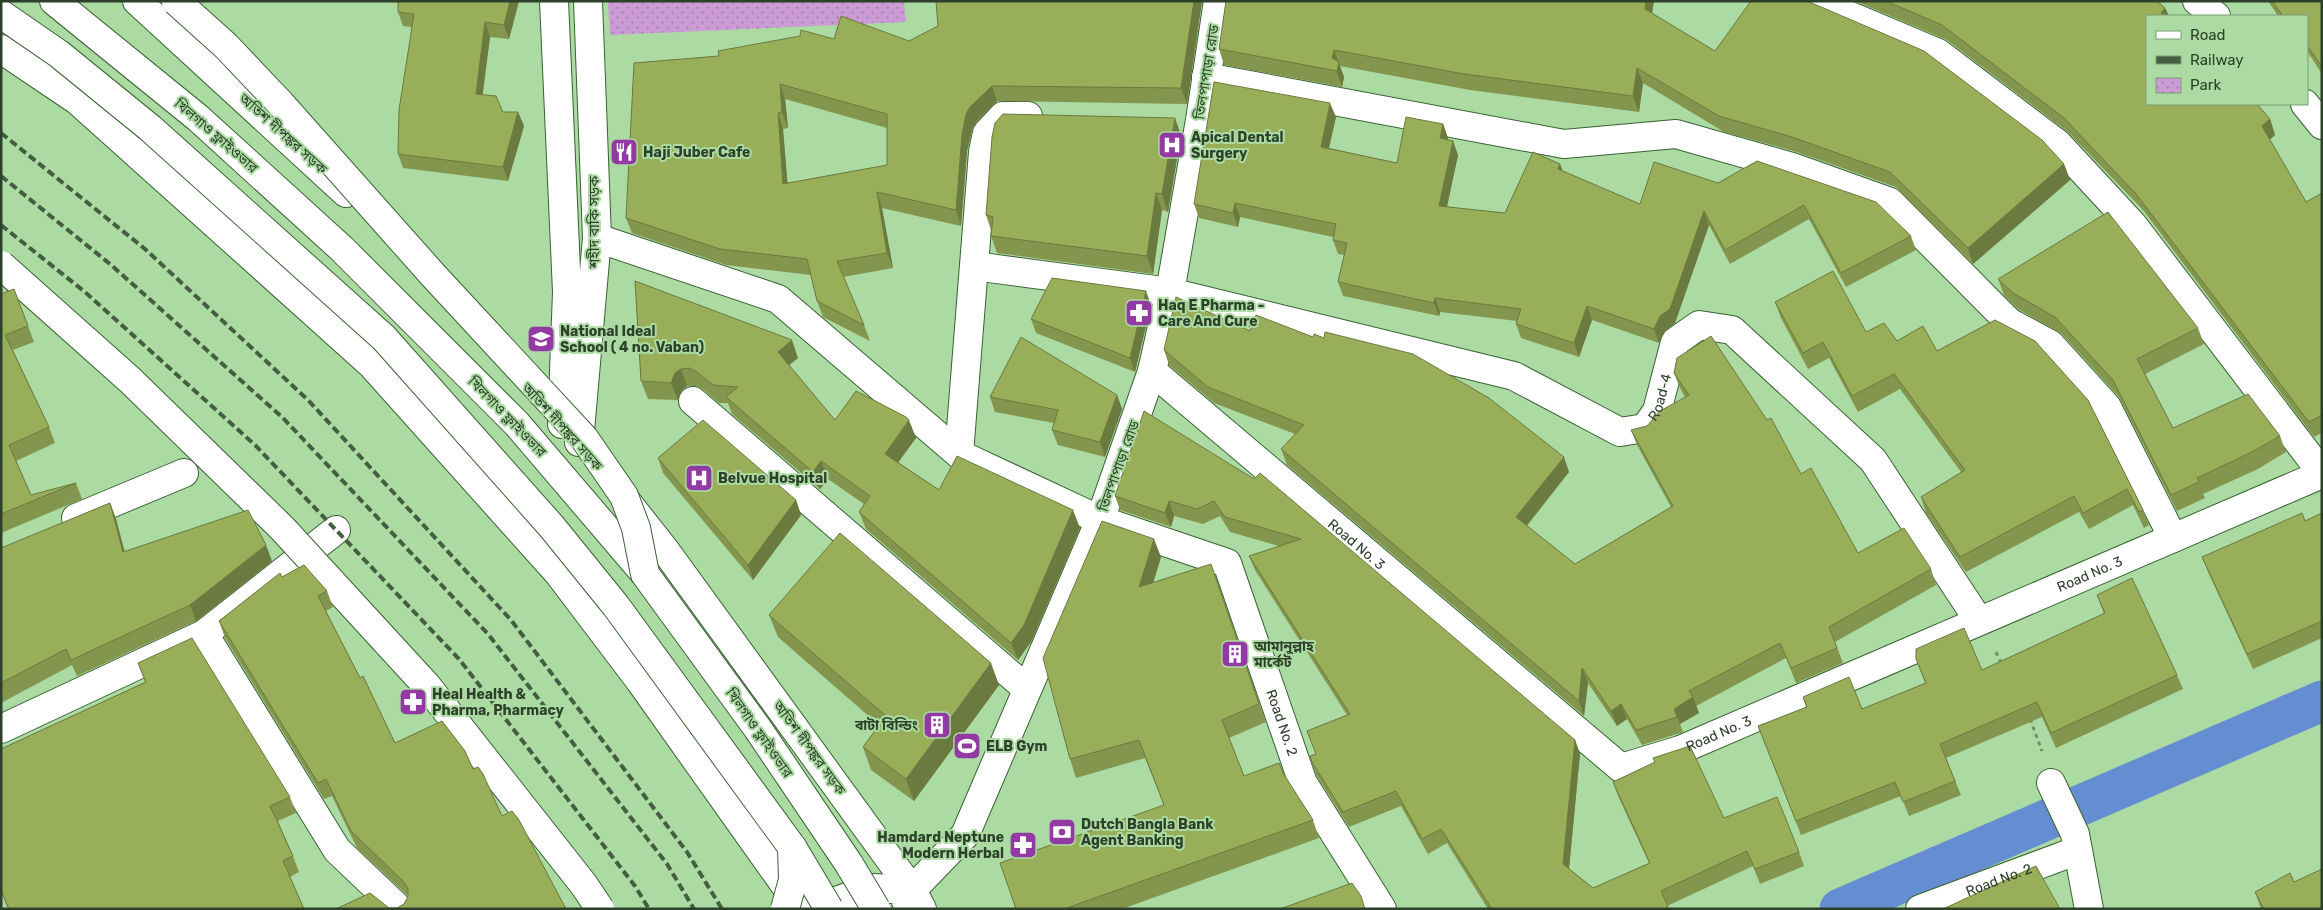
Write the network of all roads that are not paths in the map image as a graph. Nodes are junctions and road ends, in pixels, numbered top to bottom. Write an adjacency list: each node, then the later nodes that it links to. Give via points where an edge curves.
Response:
1 (54, 1): 32 (street, খিলগাও ফ্লাইওভার, via 198,118 341,248 517,424)
2 (137, 1): 24 (street, অতিশ দীপঙ্কর সড়ক, via 333,180)
3 (176, 1): 32 (street, bridge, via 226,46 274,97 584,438 624,496 636,528)
4 (554, 1): 24 (street, শহীদ বাকি সড়ক)
5 (588, 1): 18 (street, শহীদ বাকি সড়ক)
6 (1218, 1): 12 (street, তিলপাপাড়া রোড)
7 (1815, 1): 27 (street, via 1938,53 2058,144 2133,224)
8 (2197, 1): 10 (street)
9 (1, 14): 39 (street, bridge, via 59,54 150,128 384,338 587,570)
10 (2215, 15)
11 (1, 49): 44 (street, via 78,101 371,364 559,574 640,681)
12 (1206, 77): 16 (street, তিলপাপাড়া রোড); 31 (street, via 1564,144 1676,134 1792,167 1890,202 2008,322 2050,344 2107,407)
13 (2306, 105): 17 (street)
14 (1052, 117): 20 (street, via 1003,116 987,133 982,152)
15 (1170, 119): 16 (street)
16 (1200, 120): 21 (street, তিলপাপাড়া রোড)
17 (2322, 125)
18 (597, 238): 24 (street, শহীদ বাকি সড়ক); 25 (street, via 778,299)
19 (1, 265): 42 (street, bridge, via 130,380 282,528 427,686)
20 (974, 266): 21 (street, Road-4); 25 (street)
21 (1170, 292): 22 (street, তিলপাপাড়া রোড); 33 (street, Road-4, via 1514,376 1620,432 1645,428 1657,411 1675,342 1699,325 1732,330 1873,460)
22 (1152, 371): 28 (street, তিলপাপাড়া রোড); 33 (street, Road No. 3, via 1621,768 1680,750)
23 (693, 401): 35 (street)
24 (570, 433): 40 (street, অতিশ দীপঙ্কর সড়ক, via 665,550)
25 (959, 454): 28 (street)
26 (184, 473): 29 (street)
27 (2322, 474): 31 (street, Road No. 3)
28 (1100, 520): 35 (street, তিলপাপাড়া রোড); 48 (street, Road No. 2, via 1227,563 1304,783)
29 (56, 527)
30 (336, 530): 34 (street)
31 (2173, 538): 33 (street, Road No. 3)
32 (645, 574): 47 (street, খিলগাও ফ্লাইওভার, bridge, via 758,729)
33 (1980, 621)
34 (204, 634): 36 (street); 41 (street, via 337,850)
35 (1027, 689): 40 (street, তিলপাপাড়া রোড, via 965,835)
36 (1, 729)
37 (2051, 783): 38 (street)
38 (2076, 843): 49 (street, Road No. 2); 50 (street)
39 (792, 847): 43 (street, bridge, via 793,880); 46 (street, bridge)
40 (912, 902): 45 (street, via 873,888)
41 (398, 909)
42 (600, 909)
43 (785, 909)
44 (802, 909)
45 (814, 909)
46 (829, 909)
47 (876, 909)
48 (1382, 909)
49 (1920, 909)
50 (2089, 909)

